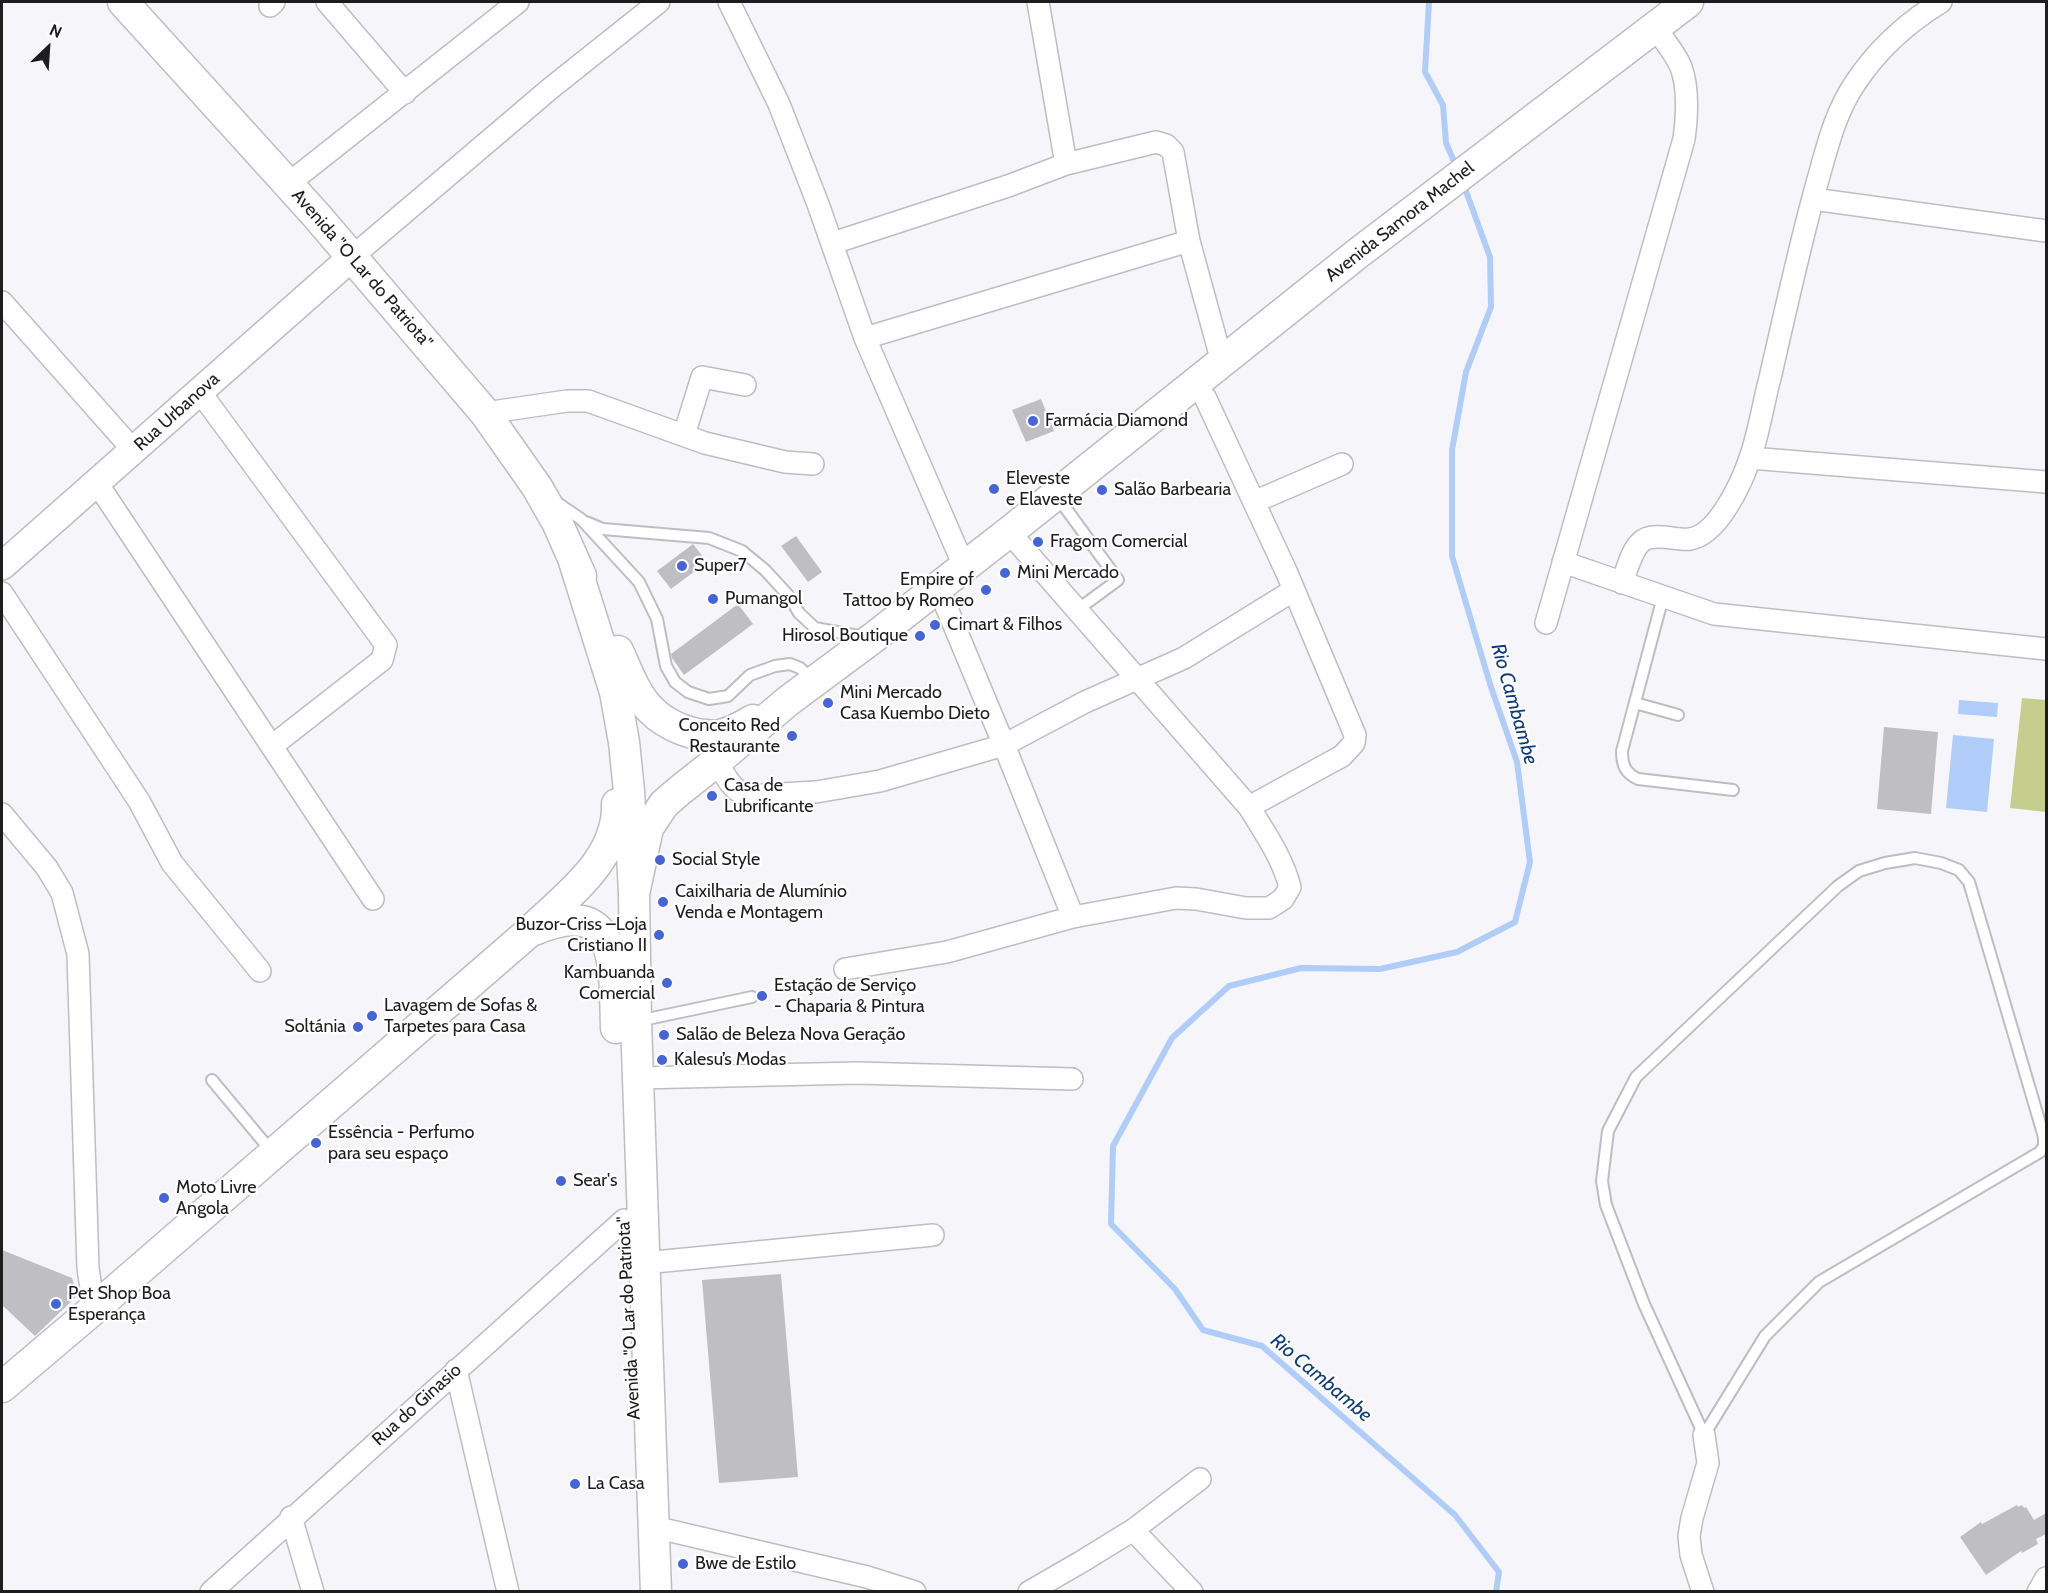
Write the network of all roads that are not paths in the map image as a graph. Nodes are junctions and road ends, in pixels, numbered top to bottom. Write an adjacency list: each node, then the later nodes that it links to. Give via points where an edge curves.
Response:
1 (123, 2): 12 (main road, Avenida "O Lar do Patriota")
2 (327, 2): 10 (street)
3 (518, 2): 10 (street)
4 (659, 2): 17 (street)
5 (1038, 2): 11 (street)
6 (1688, 2): 9 (main road, Avenida Samora Machel)
7 (1941, 2): 13 (street, via 1918,16 1883,48 1855,83 1833,125)
8 (734, 4): 16 (street, via 779,104)
9 (1655, 27): 20 (main road, Avenida Samora Machel); 38 (street, via 1681,68 1687,122)
10 (405, 93): 12 (street)
11 (1066, 164): 15 (street, via 1156,142 1167,145 1173,152); 16 (street)
12 (288, 184): 17 (main road, Avenida "O Lar do Patriota")
13 (1813, 198): 14 (street); 27 (street)
14 (2046, 231)
15 (1189, 241): 19 (street); 20 (street)
16 (833, 243): 19 (street)
17 (352, 257): 22 (street, Rua Urbanova); 24 (main road, Avenida "O Lar do Patriota")
18 (2, 302): 26 (street)
19 (866, 338): 40 (street)
20 (1222, 362): 33 (main road, Avenida Samora Machel)
21 (745, 385): 25 (street, via 702,377)
22 (200, 392): 26 (street, Rua Urbanova); 57 (street, via 386,645 382,660)
23 (1205, 397): 34 (street)
24 (485, 413): 25 (street, via 588,401); 32 (main road, Avenida "O Lar do Patriota")
25 (684, 435): 28 (street, via 751,455)
26 (134, 450): 31 (street, Rua Urbanova)
27 (1750, 458): 30 (street); 41 (street, via 1718,520 1690,539 1642,540)
28 (813, 464)
29 (1341, 464): 34 (street)
30 (2046, 482)
31 (97, 483): 39 (street, Rua Urbanova); 57 (street)
32 (537, 487): 35 (lane); 37 (main road, Avenida "O Lar do Patriota")
33 (1055, 495): 36 (main road, Avenida Samora Machel); 46 (lane, via 1118,580)
34 (1254, 502): 43 (street)
35 (581, 519): 48 (lane, via 603,529 709,538 742,551 765,570 815,628); 51 (lane, via 639,582 657,619 666,666 675,682 688,692 709,699 728,696 750,675 790,664)
36 (1009, 532): 40 (main road, Avenida Samora Machel); 46 (street)
37 (573, 558): 52 (main road, Avenida "O Lar do Patriota"); 53 (main road, Avenida "O Lar do Patriota", via 638,693 661,718 687,732 720,735)
38 (1563, 562): 41 (street); 47 (street)
39 (2, 566)
40 (964, 566): 42 (main road, Avenida Samora Machel)
41 (1622, 583): 45 (street)
42 (938, 587): 48 (main road, Avenida Samora Machel); 56 (street)
43 (1294, 590): 50 (street, via 1184,658); 60 (street, via 1355,735 1354,743 1342,756)
44 (2, 593): 67 (street, via 139,801 172,863)
45 (1663, 597): 49 (street, via 1714,614); 54 (lane)
46 (1077, 610): 50 (street)
47 (1546, 623)
48 (873, 638): 51 (main road, Avenida Samora Machel)
49 (2046, 649)
50 (1138, 679): 56 (street); 60 (street)
51 (814, 682): 53 (main road, Avenida Samora Machel)
52 (615, 692): 62 (main road, Avenida "O Lar do Patriota", via 629,791); 65 (main road, Avenida "O Lar do Patriota", via 618,820 613,837 594,867)
53 (788, 701): 58 (main road)
54 (1635, 703): 55 (lane); 59 (lane, via 1622,751 1629,775)
55 (1678, 715)
56 (1004, 745): 58 (street, via 880,781 816,792 747,795 731,785); 64 (street)
57 (272, 746): 63 (street)
58 (717, 761): 62 (main road, via 679,791 648,828)
59 (1733, 790)
60 (1248, 807): 64 (street, via 1286,870 1290,887 1283,899 1269,908 1176,898)
61 (2, 814): 77 (street, via 47,868 62,893 78,954 88,1268)
62 (634, 894): 69 (main road, Avenida "O Lar do Patriota")
63 (373, 899)
64 (1073, 917): 66 (street, via 947,951)
65 (528, 933): 73 (main road); 74 (main road, Avenida "O Lar do Patriota", via 563,920 583,921 600,931 611,953)
66 (845, 969)
67 (260, 971)
68 (752, 997): 69 (lane)
69 (636, 1021): 70 (main road, Avenida "O Lar do Patriota")
70 (639, 1078): 71 (street, via 858,1073); 76 (main road, Avenida "O Lar do Patriota")
71 (1072, 1079)
72 (212, 1080): 73 (lane)
73 (272, 1152): 77 (main road)
74 (624, 1220): 78 (street, Rua do Ginasio); 90 (main road, Avenida "O Lar do Patriota")
75 (933, 1235): 76 (street)
76 (644, 1263): 83 (main road, Avenida "O Lar do Patriota")
77 (94, 1309): 79 (main road)
78 (456, 1370): 82 (street, Rua do Ginasio); 89 (street)
79 (2, 1387)
80 (1704, 1435): 80 (lane, via 1644,1304 1606,1205 1602,1181 1608,1131 1636,1077 1838,886 1859,871 1915,858 1959,870 1969,882 2044,1146 2040,1152 1819,1282 1765,1336); 95 (street, via 1707,1472 1689,1536)
81 (1200, 1479): 84 (street)
82 (291, 1517): 87 (street, Rua do Ginasio); 88 (street)
83 (654, 1527): 86 (street); 91 (main road, Avenida "O Lar do Patriota")
84 (1133, 1530): 93 (street); 94 (street)
85 (2046, 1578): 96 (street)
86 (868, 1584): 92 (street)
87 (211, 1592)
88 (313, 1592)
89 (508, 1592)
90 (641, 1592)
91 (656, 1592)
92 (915, 1592)
93 (1029, 1592)
94 (1192, 1592)
95 (1703, 1592)
96 (2038, 1592)

